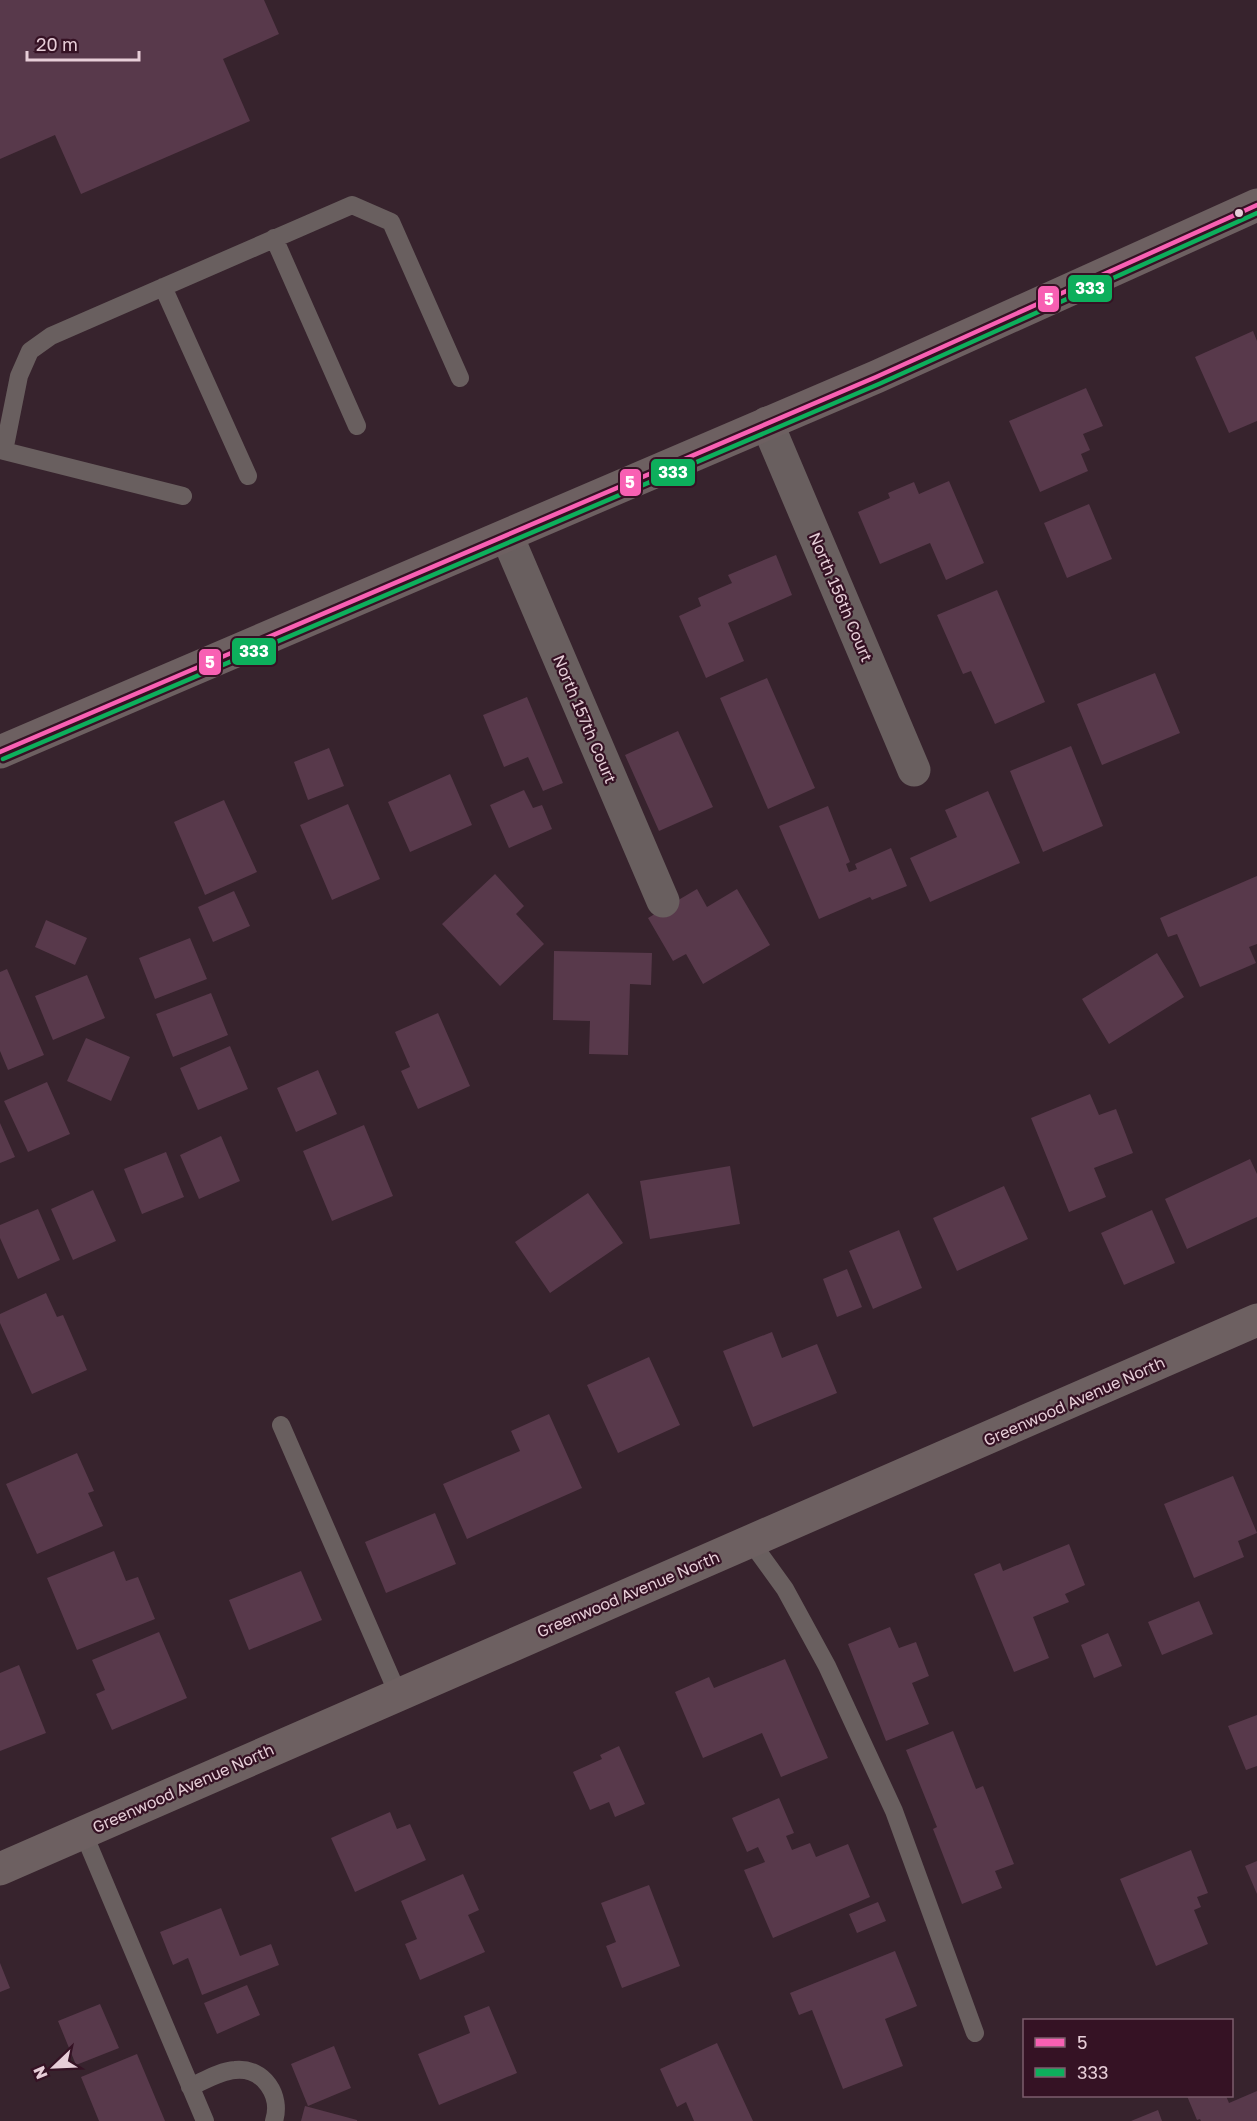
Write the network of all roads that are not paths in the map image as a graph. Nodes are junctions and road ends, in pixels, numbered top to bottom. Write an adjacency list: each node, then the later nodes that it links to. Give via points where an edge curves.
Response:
1 (1257, 205): 5 (street)
2 (274, 238): 3 (lane); 4 (lane, via 352,205 391,222); 6 (lane)
3 (163, 287): 7 (lane, via 51,336 30,351 19,376); 8 (lane)
4 (460, 378)
5 (767, 423): 10 (street); 12 (street, North 156th Court)
6 (357, 426)
7 (2, 451): 9 (lane)
8 (248, 476)
9 (183, 496)
10 (507, 536): 11 (street); 13 (street, North 157th Court)
11 (0, 752)
12 (914, 770)
13 (663, 902)
14 (1257, 1320): 16 (street, Greenwood Avenue North)
15 (280, 1425): 17 (lane)
16 (751, 1542): 17 (street, Greenwood Avenue North); 20 (lane, via 785,1589 828,1666 889,1800)
17 (398, 1694): 18 (street, Greenwood Avenue North)
18 (83, 1832): 19 (street, Greenwood Avenue North); 21 (lane)
19 (0, 1869)
20 (975, 2033)
21 (190, 2086): 22 (lane); 23 (lane, via 236,2070 248,2071 264,2080 275,2096)
22 (205, 2121)
23 (274, 2121)

